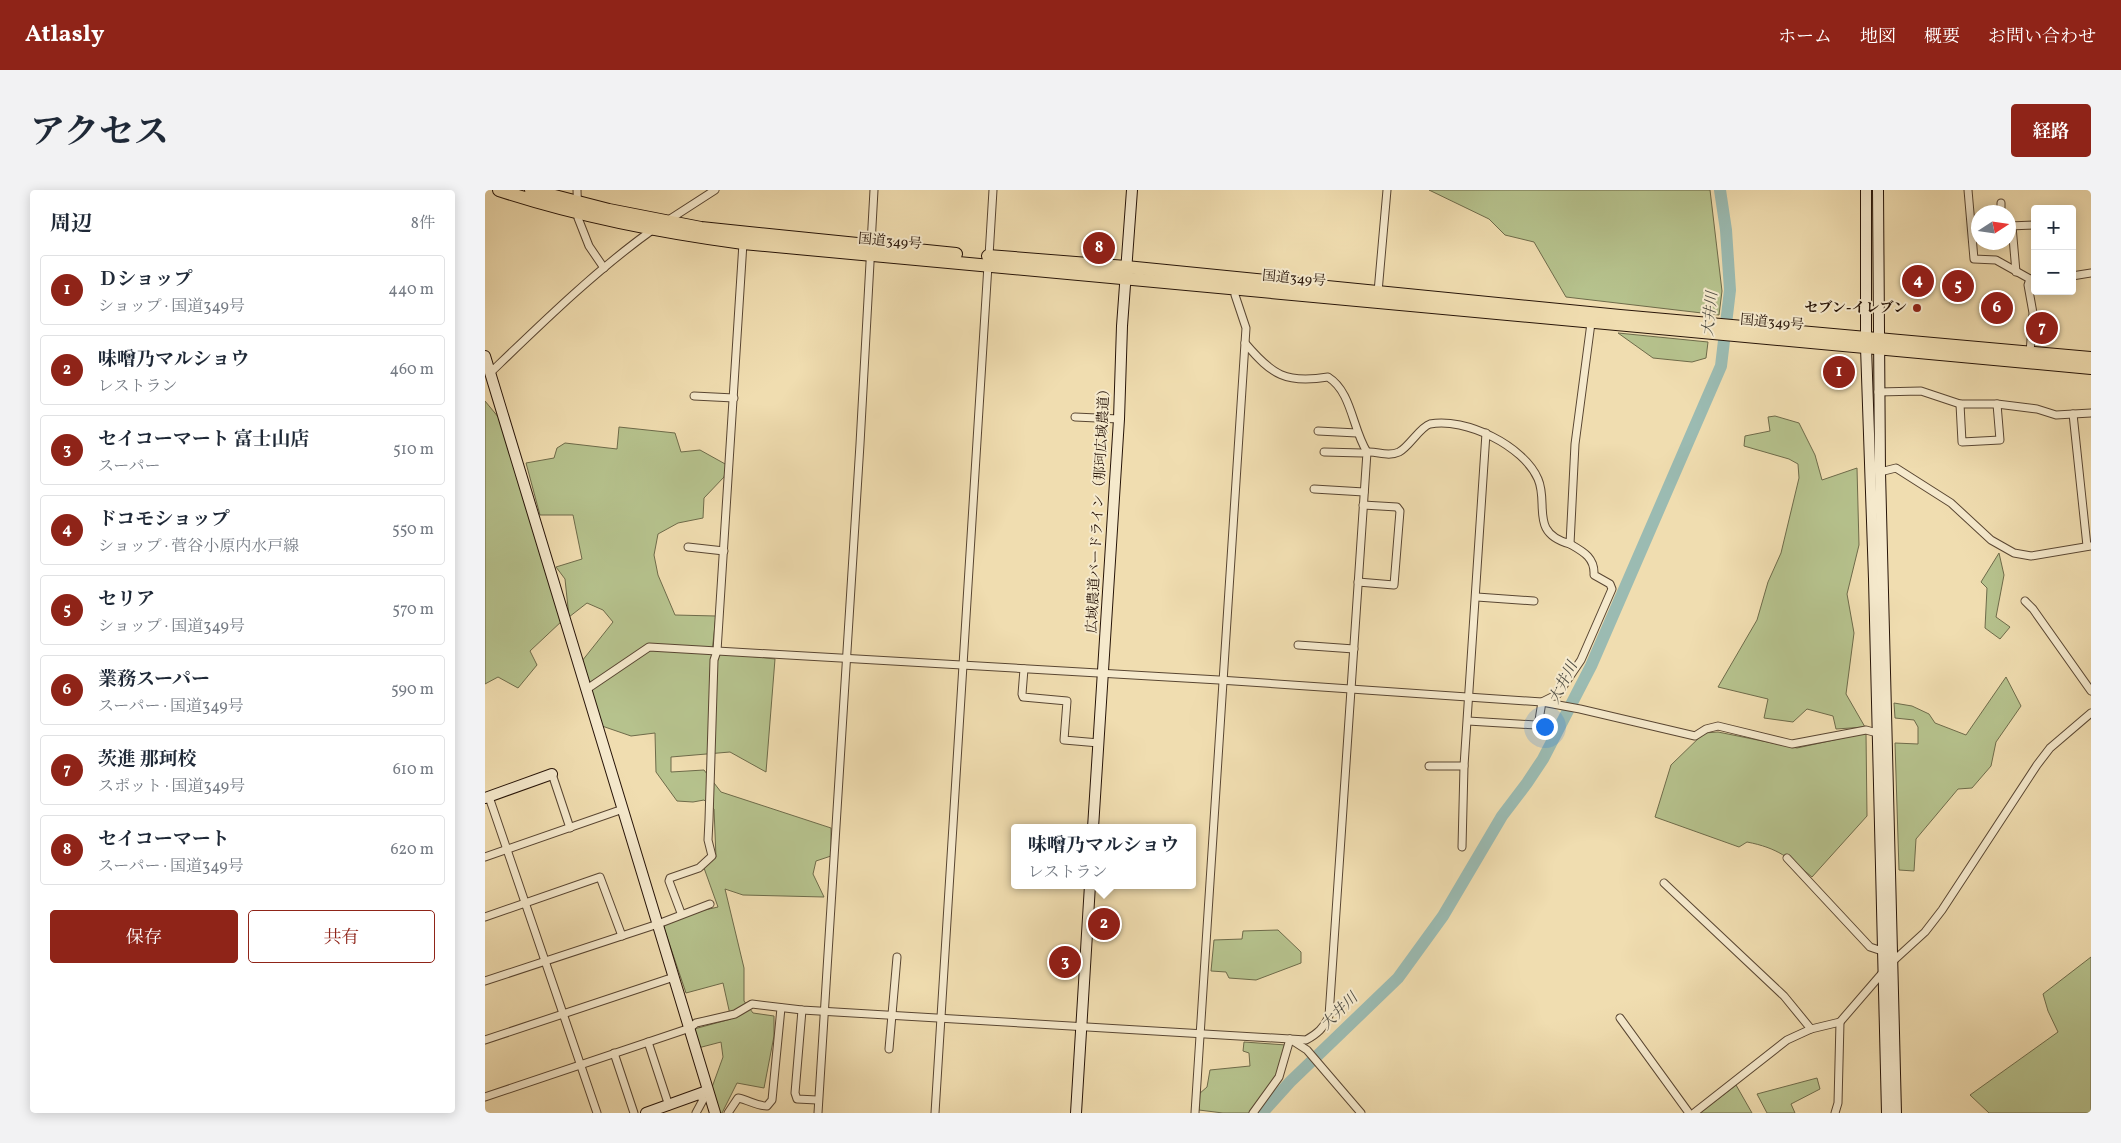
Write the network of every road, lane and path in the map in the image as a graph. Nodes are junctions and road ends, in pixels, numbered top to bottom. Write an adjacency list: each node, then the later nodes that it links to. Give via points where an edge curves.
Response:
1 (499, 190): 13 (highway, 国道349号)
2 (531, 190): 13 (highway, 国道349号)
3 (577, 190): 13 (street)
4 (715, 190): 14 (street)
5 (874, 190): 21 (street)
6 (993, 190): 22 (street)
7 (1132, 190): 26 (street, 広域農道バードライン（那珂広域農道）)
8 (1387, 190): 31 (street)
9 (1865, 190): 35 (street)
10 (1878, 190): 35 (street)
11 (1968, 190): 12 (street)
12 (1971, 206)
13 (579, 208): 14 (highway, 国道349号); 17 (highway, 国道349号); 23 (street, via 578,218 589,246)
14 (666, 222): 17 (street); 21 (highway, 国道349号)
15 (2016, 226): 16 (street)
16 (2031, 226)
17 (654, 230): 18 (highway, 国道349号); 23 (street)
18 (743, 243): 21 (highway, 国道349号); 43 (street)
19 (1974, 250): 24 (street, via 1974,259 1996,260)
20 (2013, 250): 24 (street)
21 (870, 251): 22 (highway, 国道349号); 70 (street)
22 (988, 260): 26 (highway, 国道349号); 71 (street)
23 (604, 268): 40 (street)
24 (2016, 272): 28 (street)
25 (2091, 273): 27 (street)
26 (1125, 274): 30 (highway, 国道349号); 49 (street, 広域農道バードライン（那珂広域農道）)
27 (2076, 275)
28 (2031, 279)
29 (2031, 280): 36 (street, via 2028,285 2033,313)
30 (1236, 284): 31 (highway, 国道349号); 32 (highway, 国道349号); 34 (street, via 1235,295 1246,328)
31 (1378, 292): 33 (highway, 国道349号)
32 (1591, 323): 33 (highway, 国道349号); 59 (street, via 1575,444)
33 (1715, 329): 35 (highway, 国道349号)
34 (1245, 342): 51 (street, via 1271,370 1294,380 1328,377 1337,382); 74 (street)
35 (1872, 343): 36 (highway, 国道349号); 39 (highway, 国道349号); 41 (street); 82 (street)
36 (2030, 353): 38 (highway, 国道349号)
37 (485, 356): 40 (street)
38 (2091, 358)
39 (2091, 368)
40 (490, 373): 76 (street)
41 (1878, 392): 44 (street, via 1921,391); 55 (street)
42 (694, 396): 43 (street)
43 (734, 398): 62 (street)
44 (1960, 404): 45 (street); 45 (street, via 1962,442 2000,440)
45 (1997, 404): 47 (street, via 2056,415)
46 (2091, 413): 47 (street)
47 (2073, 414): 60 (street)
48 (1075, 418): 49 (street)
49 (1119, 419): 73 (street, 広域農道バードライン（那珂広域農道）)
50 (1318, 430): 51 (street)
51 (1357, 432): 54 (street)
52 (1486, 433): 54 (street, via 1441,423 1427,425 1400,452 1386,455); 59 (street, via 1530,463 1539,481 1545,526 1562,542); 64 (street)
53 (1324, 452): 54 (street)
54 (1367, 452): 57 (street)
55 (1879, 472): 60 (street, via 1896,468 1951,503 1991,540 2014,553 2031,556); 82 (street)
56 (1314, 489): 57 (street)
57 (1364, 492): 58 (street)
58 (1363, 505): 63 (street); 63 (street, via 1397,507 1401,511 1394,585)
59 (1570, 544): 79 (street, via 1591,558 1595,566 1594,575 1610,584 1612,589 1581,660 1558,694)
60 (2089, 546)
61 (688, 547): 62 (street)
62 (724, 551): 69 (street)
63 (1358, 582): 68 (street)
64 (1477, 597): 65 (street); 78 (street)
65 (1534, 601)
66 (2025, 601): 77 (street)
67 (1297, 645): 68 (street)
68 (1354, 649): 75 (street)
69 (717, 651): 70 (street); 76 (street, via 649,647); 99 (street, via 714,660 709,810 712,856 699,868 670,878)
70 (846, 658): 71 (street); 112 (street)
71 (964, 666): 72 (street); 115 (street)
72 (1024, 669): 73 (street); 83 (street, via 1023,697 1067,702 1064,740)
73 (1103, 674): 74 (street); 83 (street, 広域農道バードライン（那珂広域農道）)
74 (1222, 680): 75 (street); 121 (street)
75 (1351, 688): 78 (street); 122 (street, via 1329,1016 1315,1035 1306,1040)
76 (587, 689): 88 (street)
77 (2091, 691)
78 (1469, 697): 79 (street); 81 (street)
79 (1542, 702): 81 (street, via 1535,725); 82 (street, via 1695,736 1718,726 1792,744 1866,730)
80 (2091, 713): 106 (street, via 2050,748 1942,910 1925,932)
81 (1468, 721): 85 (street)
82 (1881, 734): 103 (street); 106 (street)
83 (1099, 743): 89 (street, 広域農道バードライン（那珂広域農道）)
84 (1429, 766): 85 (street)
85 (1464, 766): 91 (street)
86 (552, 774): 87 (street); 90 (street)
87 (487, 797): 92 (street)
88 (623, 809): 90 (street); 101 (street)
89 (1093, 824)
90 (570, 828): 92 (street)
91 (1463, 847)
92 (506, 849): 93 (street); 97 (street)
93 (485, 857)
94 (1787, 858): 103 (street, via 1870,948)
95 (1664, 883): 120 (street, via 1784,996)
96 (1090, 889): 118 (street)
97 (526, 903): 100 (street); 102 (street, via 600,877); 105 (street)
98 (709, 904): 99 (street)
99 (681, 913): 101 (street)
100 (485, 917)
101 (658, 924): 102 (street); 108 (street)
102 (622, 936): 105 (street)
103 (1882, 951): 107 (street)
104 (897, 957): 114 (street)
105 (545, 961): 109 (street); 113 (street)
106 (1891, 964): 107 (street); 148 (street)
107 (1883, 973): 117 (street); 147 (street)
108 (675, 977): 113 (street); 119 (street)
109 (485, 981)
110 (781, 1008): 111 (street); 119 (street, via 752,1004 735,1014 696,1023); 137 (street, via 772,1100 767,1106 758,1106 738,1098)
111 (802, 1010): 112 (street); 130 (street, via 795,1093 797,1099)
112 (823, 1011): 114 (street); 130 (street)
113 (563, 1014): 123 (street); 127 (street)
114 (893, 1014): 115 (street); 125 (street)
115 (942, 1017): 118 (street); 139 (street)
116 (1620, 1018): 144 (street)
117 (1840, 1022): 120 (street); 146 (street)
118 (1081, 1026): 121 (street); 140 (street)
119 (690, 1028): 124 (street); 128 (street)
120 (1811, 1029): 145 (street, via 1787,1040)
121 (1201, 1033): 122 (street); 141 (street)
122 (1290, 1039): 142 (street, via 1279,1077); 143 (street, via 1307,1050)
123 (485, 1040)
124 (648, 1042): 126 (street); 131 (street)
125 (889, 1048)
126 (614, 1053): 127 (street); 133 (street)
127 (580, 1064): 129 (street); 132 (street)
128 (703, 1092): 131 (street); 135 (street, via 703,1100); 136 (street)
129 (485, 1097)
130 (817, 1100): 138 (street)
131 (669, 1106): 134 (street)
132 (597, 1113)
133 (634, 1113)
134 (646, 1113)
135 (696, 1113)
136 (715, 1113)
137 (728, 1113)
138 (818, 1113)
139 (935, 1113)
140 (1076, 1113)
141 (1195, 1113)
142 (1253, 1113)
143 (1361, 1113)
144 (1689, 1113)
145 (1694, 1113)
146 (1835, 1113)
147 (1887, 1113)
148 (1895, 1113)

